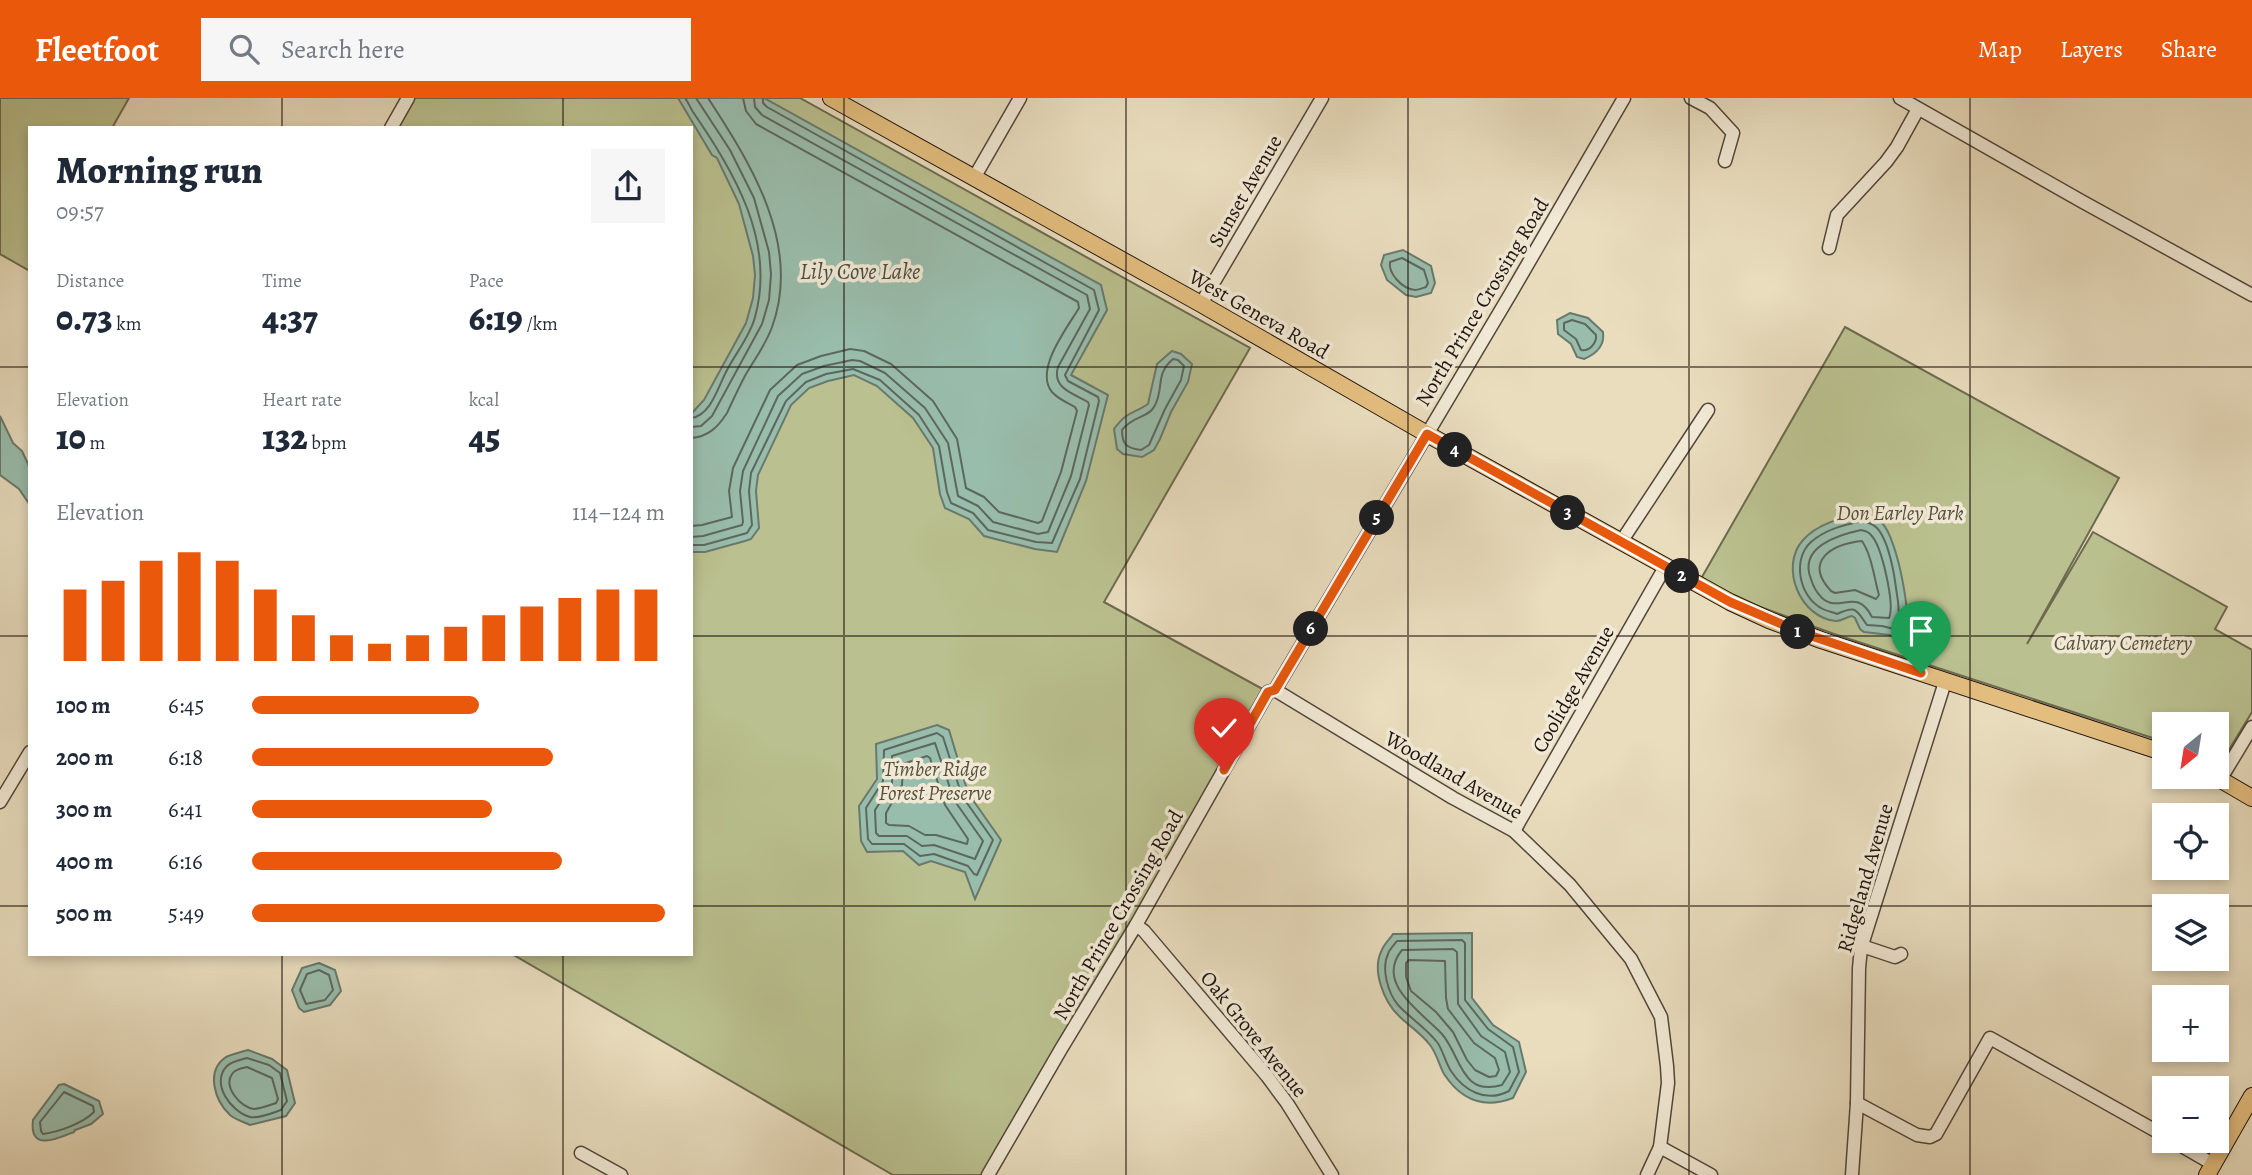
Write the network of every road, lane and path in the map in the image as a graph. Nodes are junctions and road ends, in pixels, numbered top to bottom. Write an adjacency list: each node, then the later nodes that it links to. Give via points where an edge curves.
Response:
1 (408, 98): 9 (street)
2 (831, 98): 11 (main road, West Geneva Road)
3 (1020, 98): 11 (street)
4 (1322, 98): 14 (street, Sunset Avenue)
5 (1624, 98): 16 (street, North Prince Crossing Road)
6 (1691, 98): 10 (street, via 1710,108 1734,133)
7 (1900, 98): 8 (street)
8 (1918, 109): 12 (street, via 1885,162 1837,215); 13 (street)
9 (392, 126)
10 (1725, 161)
11 (974, 178): 14 (main road, West Geneva Road)
12 (1829, 248)
13 (2252, 295)
14 (1202, 304): 16 (main road, West Geneva Road)
15 (1708, 410): 17 (street)
16 (1427, 434): 17 (main road, West Geneva Road); 20 (street, North Prince Crossing Road)
17 (1621, 542): 18 (main road, West Geneva Road)
18 (1665, 567): 19 (main road, West Geneva Road, via 1800,632); 30 (street, Coolidge Avenue)
19 (1945, 681): 22 (main road, West Geneva Road); 32 (street, Ridgeland Avenue)
20 (1275, 690): 30 (street, Woodland Avenue); 31 (street, North Prince Crossing Road, via 1268,692)
21 (2252, 727): 24 (street)
22 (2152, 749)
23 (28, 755): 29 (street)
24 (2230, 759)
25 (2230, 779): 27 (main road)
26 (2230, 783): 28 (main road)
27 (2252, 788)
28 (2252, 798)
29 (0, 802)
30 (1514, 831): 37 (street, Woodland Avenue, via 1570,885 1631,959 1661,1017 1668,1083)
31 (1136, 925): 42 (street, North Prince Crossing Road); 43 (street, Oak Grove Avenue, via 1268,1076)
32 (1862, 946): 33 (street, via 1895,957); 35 (street, Ridgeland Avenue)
33 (1902, 954)
34 (2252, 1096): 40 (main road)
35 (1857, 1103): 36 (street, via 1917,1135 1930,1137 1936,1134 1990,1038); 46 (street, Ridgeland Avenue)
36 (2152, 1129)
37 (1660, 1147): 44 (street, Woodland Avenue); 45 (street)
38 (582, 1153): 41 (street)
39 (2189, 1153): 40 (street)
40 (2210, 1169)
41 (621, 1175)
42 (988, 1175)
43 (1332, 1175)
44 (1647, 1175)
45 (1711, 1175)
46 (1852, 1175)

